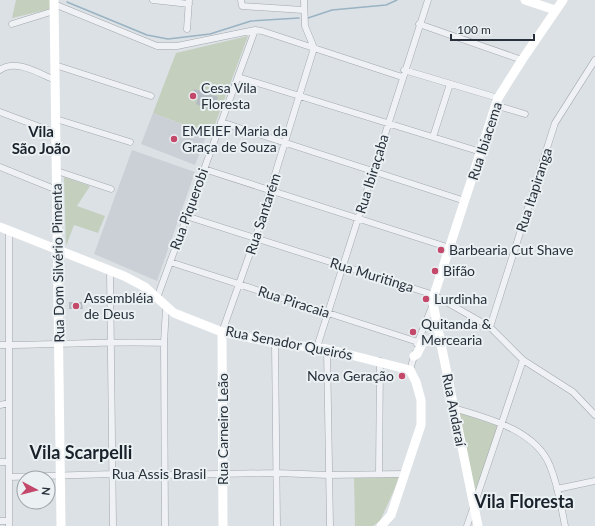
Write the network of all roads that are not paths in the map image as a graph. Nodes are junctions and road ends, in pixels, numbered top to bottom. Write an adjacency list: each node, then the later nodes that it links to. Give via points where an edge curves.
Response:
1 (153, 0): 6 (street)
2 (304, 0): 9 (street)
3 (428, 0): 12 (street, Rua Ibiraçaba)
4 (523, 0): 10 (street)
5 (563, 0): 10 (street, Rua Ibiacema)
6 (189, 2): 13 (street)
7 (242, 3): 9 (street)
8 (54, 5): 11 (street); 14 (street, via 157,46 177,46); 18 (street, Rua Dom Silvério Pimenta)
9 (304, 10): 15 (street, via 305,26)
10 (555, 10): 16 (street, Rua Ibiacema)
11 (12, 24)
12 (419, 24): 16 (street); 20 (street, Rua Ibiraçaba)
13 (187, 29)
14 (255, 30): 15 (street); 21 (street, Rua Piquerobi)
15 (314, 48): 20 (street); 25 (street, Rua Santarém)
16 (522, 60): 26 (street, Rua Ibiacema)
17 (595, 60): 60 (street, Rua Itapiranga, via 555,123)
18 (55, 65): 22 (street, Rua Dom Silvério Pimenta); 24 (street)
19 (0, 70): 22 (street, via 7,65 16,65)
20 (403, 73): 23 (street); 31 (street, Rua Ibiraçaba)
21 (238, 77): 25 (street); 30 (street, Rua Piquerobi)
22 (55, 80): 29 (street, Rua Dom Silvério Pimenta)
23 (450, 84): 26 (street); 33 (street)
24 (151, 96)
25 (300, 96): 31 (street); 35 (street, Rua Santarém)
26 (497, 102): 28 (street); 36 (street, Rua Ibiacema)
27 (0, 112): 32 (street)
28 (525, 114)
29 (56, 119): 32 (street, Rua Dom Silvério Pimenta); 34 (street)
30 (221, 122): 35 (street); 38 (street, Rua Piquerobi)
31 (388, 123): 33 (street); 40 (street, Rua Ibiraçaba)
32 (56, 133): 39 (street, Rua Dom Silvério Pimenta)
33 (433, 137): 36 (street)
34 (130, 142)
35 (285, 143): 40 (street); 43 (street, Rua Santarém)
36 (481, 152): 44 (street, Rua Ibiacema)
37 (0, 167): 42 (street)
38 (204, 168): 43 (street); 45 (street, Rua Piquerobi)
39 (56, 171): 41 (street); 42 (street, Rua Dom Silvério Pimenta)
40 (372, 172): 44 (street); 46 (street, Rua Ibiraçaba)
41 (111, 189)
42 (57, 190): 51 (street, Rua Dom Silvério Pimenta)
43 (270, 190): 46 (street); 49 (street, Rua Santarém)
44 (465, 201): 50 (street, Rua Ibiacema)
45 (186, 216): 49 (street, Rua Muritinga); 52 (street, Rua Piquerobi)
46 (358, 219): 50 (street); 53 (street, Rua Ibiraçaba)
47 (0, 227): 48 (street, Rua Senador Queirós)
48 (9, 230): 51 (street, Rua Senador Queirós); 68 (street)
49 (256, 239): 53 (street, Rua Muritinga); 55 (street, Rua Santarém)
50 (450, 248): 57 (street, Rua Ibiacema)
51 (58, 249): 54 (street, Rua Senador Queirós); 69 (street, Rua Dom Silvério Pimenta)
52 (170, 262): 55 (street, Rua Piracaia); 56 (street, Rua Piquerobi)
53 (343, 266): 57 (street, Rua Muritinga); 59 (street, Rua Ibiraçaba)
54 (110, 270): 56 (street, Rua Senador Queirós, via 145,287); 63 (street)
55 (239, 285): 59 (street, Rua Piracaia); 61 (street, Rua Santarém)
56 (157, 298): 58 (street, Rua Senador Queirós)
57 (434, 299): 60 (street, Rua Muritinga); 62 (street, Rua Andaraí); 64 (street, Rua Ibiacema)
58 (166, 308): 61 (street, Rua Senador Queirós); 65 (street)
59 (328, 313): 64 (street, Rua Piracaia); 70 (street, Rua Ibiraçaba)
60 (490, 327): 73 (street, Rua Muritinga)
61 (222, 332): 66 (street, Rua Senador Queirós); 85 (street, Rua Carneiro Leão)
62 (440, 339): 72 (street, via 423,342); 78 (street, Rua Andaraí)
63 (112, 341): 65 (street); 69 (street); 84 (street)
64 (418, 342): 72 (street, Rua Ibiacema)
65 (164, 343): 88 (street)
66 (275, 343): 70 (street, Rua Senador Queirós); 83 (street)
67 (0, 345): 68 (street)
68 (8, 345): 69 (street); 76 (street)
69 (59, 345): 91 (street, Rua Dom Silvério Pimenta)
70 (317, 347): 71 (street, Rua Senador Queirós)
71 (327, 349): 74 (street, Rua Senador Queirós); 89 (street)
72 (414, 356): 75 (street, Rua Ibiacema)
73 (523, 360): 79 (street, Rua Muritinga, via 573,392); 80 (street)
74 (380, 361): 75 (street, Rua Senador Queirós); 86 (street)
75 (410, 370): 87 (street, via 416,382 422,411 421,425)
76 (9, 403): 77 (street); 82 (street)
77 (0, 405)
78 (454, 408): 80 (street); 94 (street, Rua Andaraí)
79 (595, 415)
80 (501, 424): 93 (street, via 521,434 544,455); 94 (street)
81 (0, 462): 82 (street)
82 (9, 462): 90 (street)
83 (277, 473): 85 (street, Rua Assis Brasil); 89 (street, Rua Assis Brasil); 101 (street)
84 (113, 474): 88 (street, Rua Assis Brasil); 91 (street, Rua Assis Brasil); 98 (street)
85 (223, 474): 88 (street, Rua Assis Brasil); 100 (street, Rua Carneiro Leão)
86 (379, 474): 87 (street, Rua Assis Brasil); 89 (street, Rua Assis Brasil)
87 (404, 474): 103 (street, via 391,514)
88 (164, 475): 99 (street)
89 (328, 475): 102 (street)
90 (9, 477): 91 (street, Rua Assis Brasil); 96 (street)
91 (60, 477): 97 (street, Rua Dom Silvério Pimenta)
92 (595, 481): 93 (street)
93 (557, 488): 106 (street)
94 (473, 507): 104 (street); 105 (street, Rua Andaraí)
95 (0, 521): 96 (street)
96 (9, 523)
97 (61, 526)
98 (113, 526)
99 (165, 526)
100 (223, 526)
101 (276, 526)
102 (330, 526)
103 (381, 526)
104 (467, 526)
105 (478, 526)
106 (565, 526)

